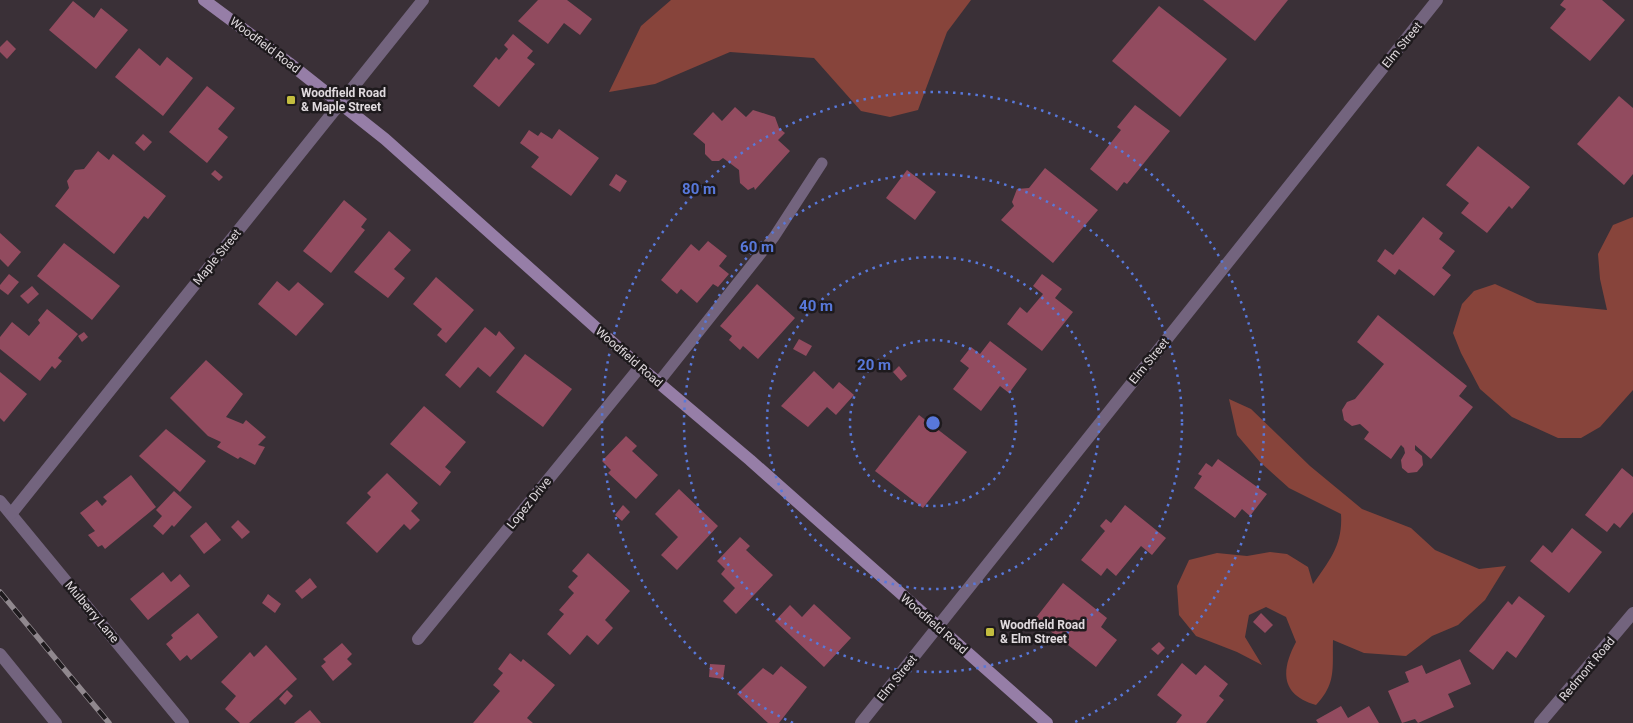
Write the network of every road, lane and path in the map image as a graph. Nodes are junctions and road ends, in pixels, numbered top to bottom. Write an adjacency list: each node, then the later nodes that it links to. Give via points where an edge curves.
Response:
1 (204, 0): 4 (main road, Woodfield Road)
2 (423, 0): 4 (street, Maple Street)
3 (1437, 0): 11 (street, Elm Street)
4 (340, 103): 6 (main road, Woodfield Road, via 385,139); 9 (street, Maple Street)
5 (822, 163): 7 (lane, via 774,237)
6 (640, 367): 7 (main road, Woodfield Road); 12 (street, Lopez Drive)
7 (658, 383): 11 (main road, Woodfield Road, via 750,460)
8 (0, 501): 9 (street, Mulberry Lane)
9 (11, 514): 15 (street, Mulberry Lane)
10 (1633, 613): 18 (street, Redmont Road)
11 (937, 627): 16 (street, Elm Street); 17 (main road, Woodfield Road)
12 (418, 639)
13 (0, 654): 14 (street)
14 (56, 723)
15 (183, 723)
16 (861, 723)
17 (1047, 723)
18 (1540, 723)

